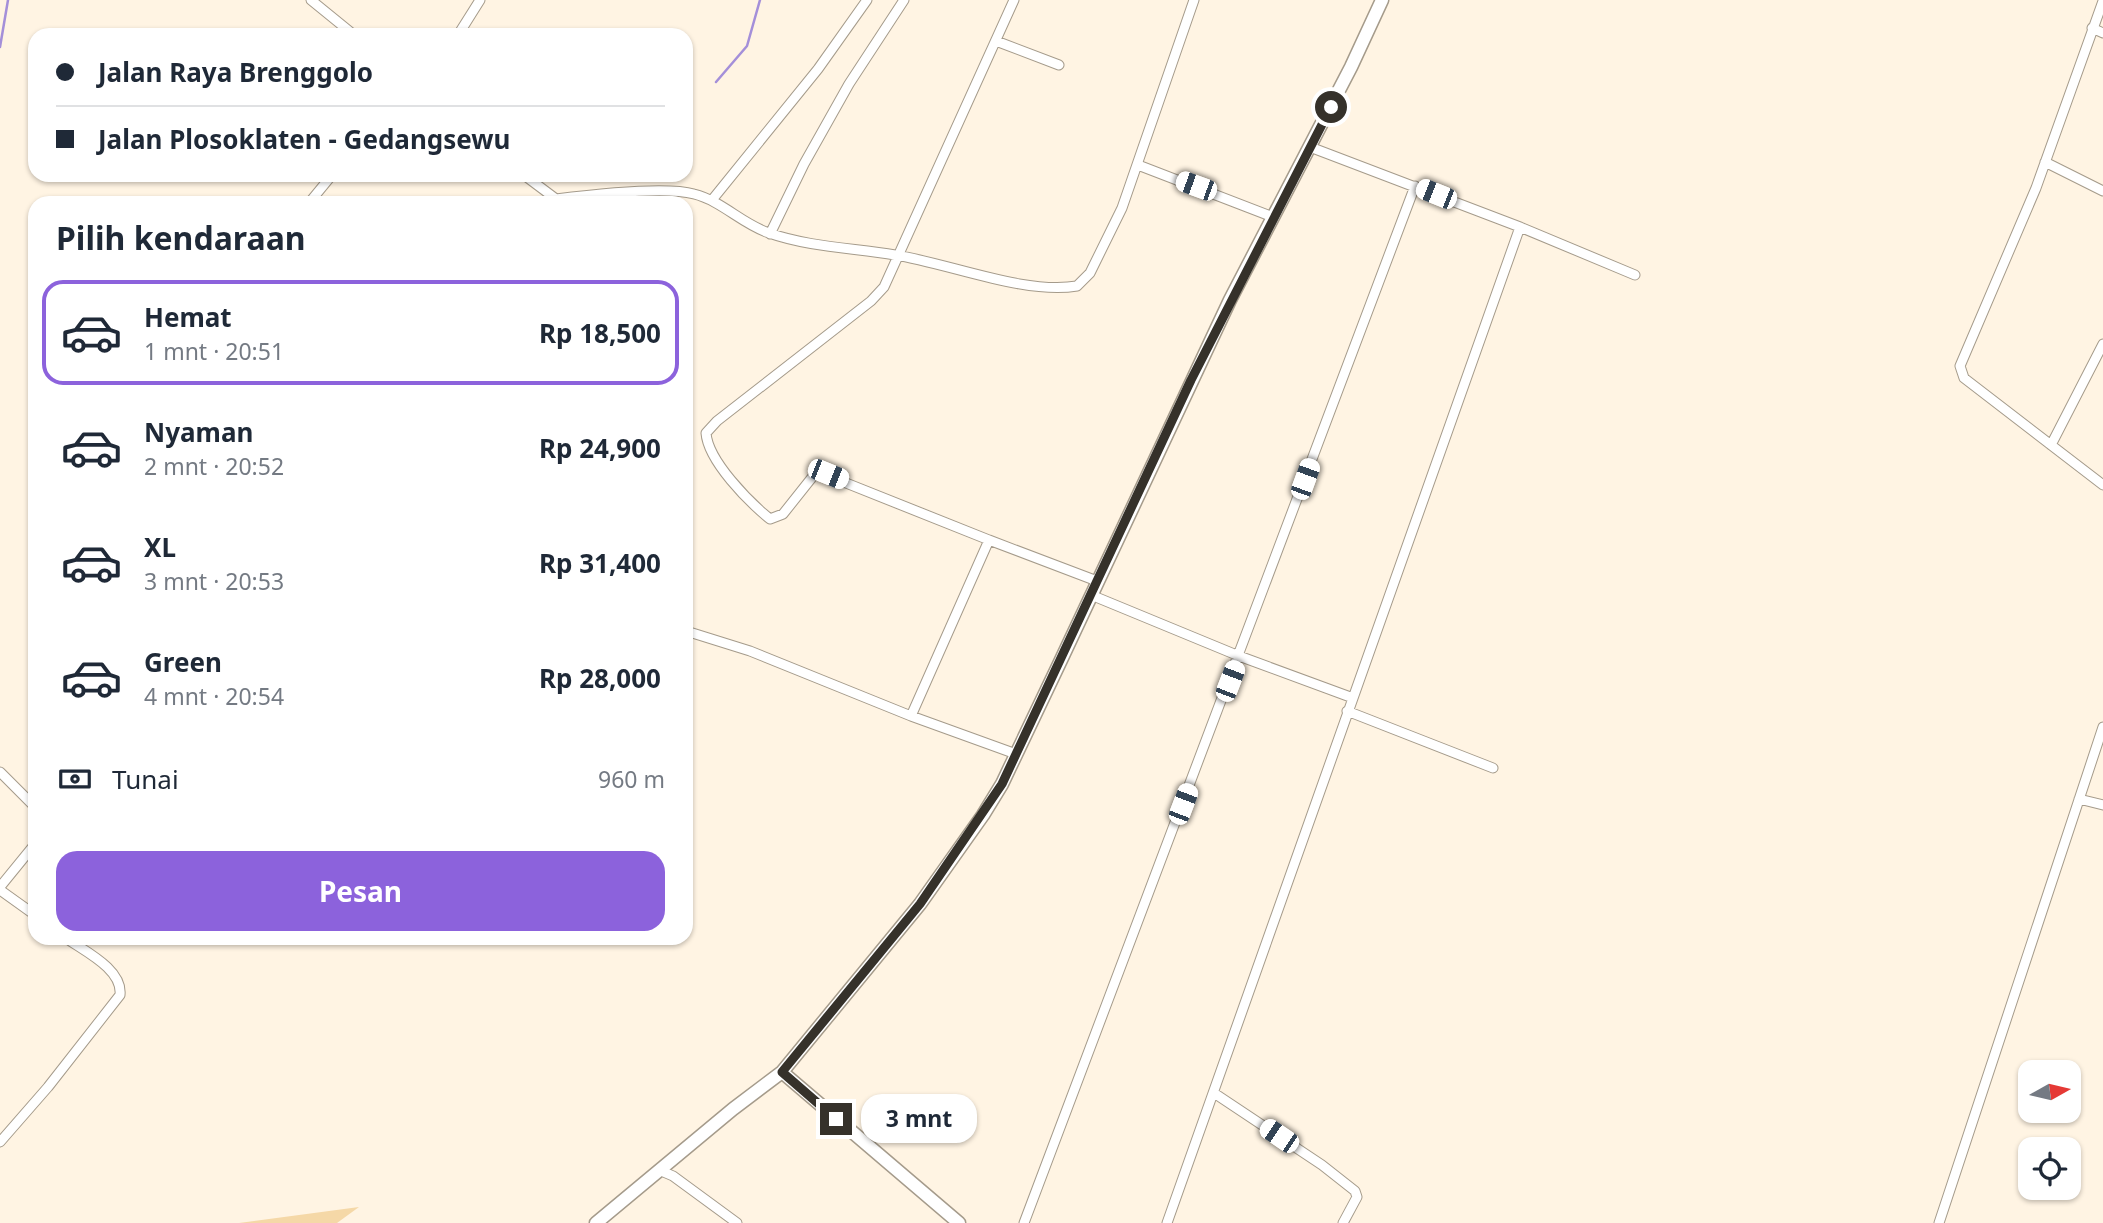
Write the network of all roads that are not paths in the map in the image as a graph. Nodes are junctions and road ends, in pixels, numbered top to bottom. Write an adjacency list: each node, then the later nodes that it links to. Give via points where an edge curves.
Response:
1 (311, 0): 9 (street)
2 (480, 0): 10 (street)
3 (867, 0): 25 (street, via 818,69)
4 (904, 0): 28 (street, via 849,84)
5 (1014, 0): 13 (street)
6 (1194, 0): 17 (street)
7 (1382, 0): 15 (main road)
8 (2103, 1): 11 (street)
9 (346, 28)
10 (462, 28)
11 (2092, 28): 12 (street); 16 (street)
12 (2103, 33)
13 (996, 41): 14 (street); 29 (street)
14 (1059, 65)
15 (1310, 147): 20 (street); 26 (main road)
16 (2045, 162): 21 (street); 33 (street, via 1960,366 1964,378)
17 (1138, 164): 26 (street); 29 (street, via 1090,273 1077,286 1020,283)
18 (326, 182): 22 (street)
19 (532, 182): 23 (street)
20 (1415, 186): 27 (street); 39 (street)
21 (2103, 191)
22 (316, 196)
23 (549, 196)
24 (624, 196): 25 (street, via 680,192)
25 (712, 200): 28 (street)
26 (1273, 217): 36 (main road)
27 (1520, 227): 30 (street); 40 (street)
28 (770, 234): 29 (street)
29 (896, 255): 35 (street, via 884,287 871,301 717,421 706,433 707,441 737,486 770,519 783,514 814,475 821,473)
30 (1635, 275)
31 (2103, 344): 32 (street)
32 (2100, 358): 33 (street)
33 (2051, 446): 34 (street)
34 (2103, 485)
35 (989, 540): 36 (street); 42 (street)
36 (1097, 581): 37 (main road)
37 (1091, 595): 39 (street); 44 (main road)
38 (693, 633): 42 (street, via 750,651)
39 (1239, 656): 40 (street); 61 (street)
40 (1353, 698): 41 (street)
41 (1347, 711): 45 (street); 55 (street)
42 (911, 716): 44 (street)
43 (2103, 727): 47 (street)
44 (1016, 754): 54 (main road, via 983,815 920,904)
45 (1493, 768)
46 (0, 772): 48 (street)
47 (2079, 799): 49 (street); 64 (street)
48 (28, 800)
49 (2103, 805)
50 (28, 853): 51 (street)
51 (0, 889): 52 (street)
52 (28, 910)
53 (76, 945): 56 (street, via 113,972 120,995)
54 (782, 1072): 57 (main road); 60 (main road)
55 (1214, 1093): 62 (street); 63 (street, via 1355,1191 1357,1197)
56 (0, 1142)
57 (659, 1170): 58 (main road); 59 (street)
58 (596, 1223)
59 (737, 1223)
60 (959, 1223)
61 (1024, 1223)
62 (1167, 1223)
63 (1343, 1223)
64 (1939, 1223)

